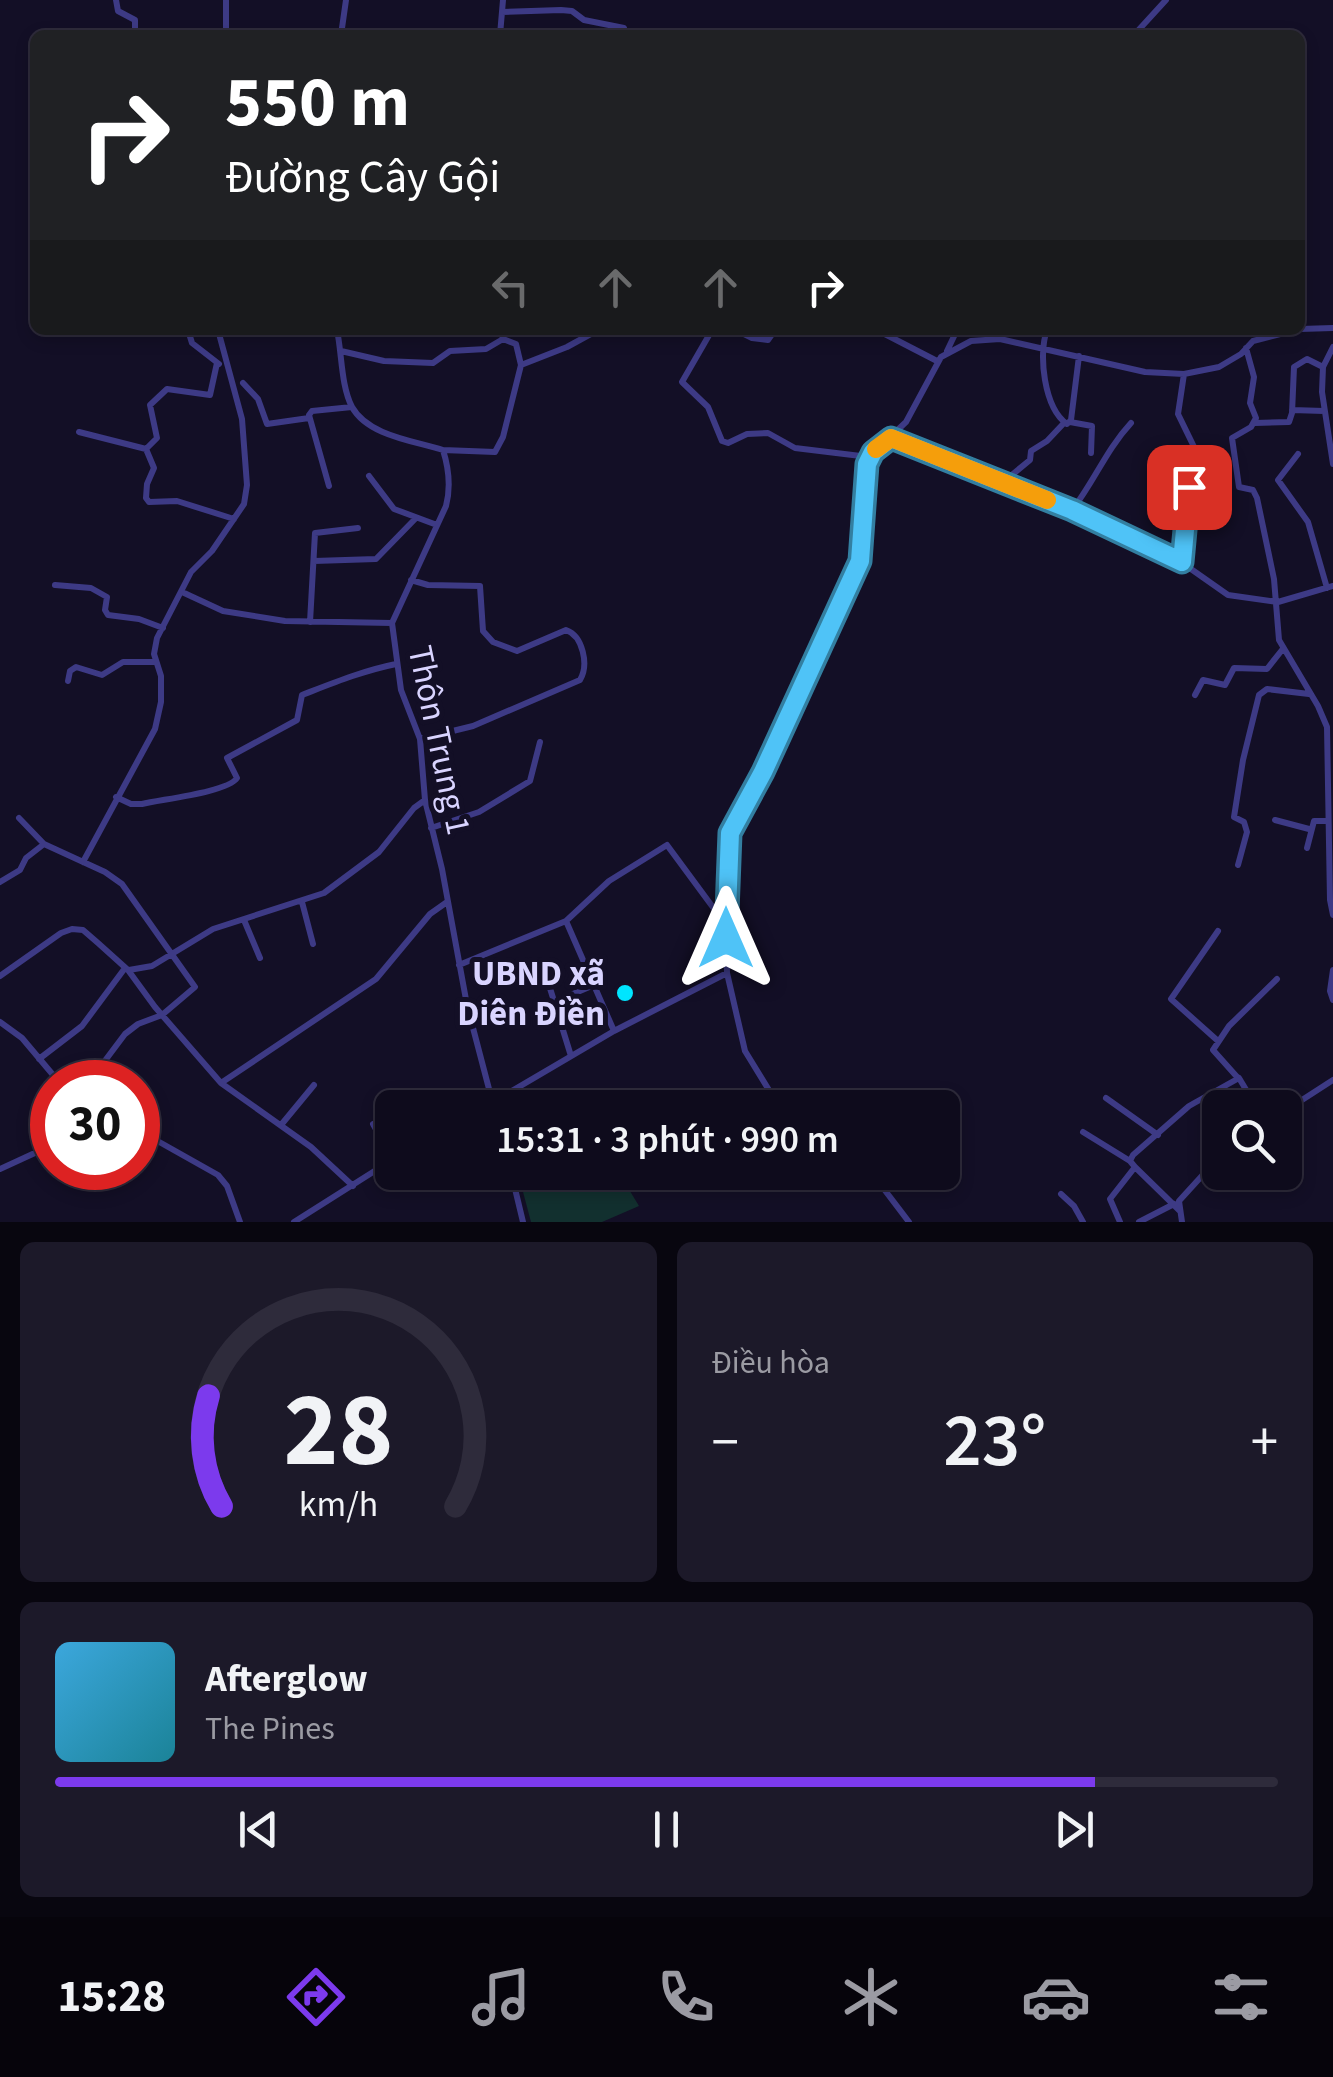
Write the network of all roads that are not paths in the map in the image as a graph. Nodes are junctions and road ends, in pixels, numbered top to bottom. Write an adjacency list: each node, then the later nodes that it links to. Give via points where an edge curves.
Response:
1 (116, 0): 7 (street, via 118,12 135,20)
2 (226, 0): 8 (street)
3 (346, 0): 9 (street)
4 (503, 0): 6 (street)
5 (1166, 0): 12 (street)
6 (502, 12): 10 (street); 11 (street, via 561,10)
7 (135, 30)
8 (226, 30)
9 (342, 30)
10 (500, 30)
11 (622, 30)
12 (1139, 30)
13 (1333, 328): 14 (street)
14 (1305, 330)
15 (189, 335): 34 (street)
16 (219, 335): 37 (street)
17 (339, 335): 30 (street)
18 (502, 335): 30 (street, via 486,350 450,350 433,363); 35 (street, via 516,344)
19 (589, 335): 35 (street)
20 (709, 335): 53 (street, via 682,382 708,407 722,441 768,433 796,448)
21 (748, 335): 22 (street, via 762,341)
22 (772, 335)
23 (887, 335): 33 (street)
24 (955, 335): 31 (street)
25 (1045, 335): 27 (street)
26 (1275, 335): 28 (street)
27 (1042, 347): 31 (street, via 984,339); 32 (street); 44 (street, via 1052,409)
28 (1246, 348): 38 (street, via 1219,366); 46 (street)
29 (1333, 348): 36 (street)
30 (341, 350): 40 (street)
31 (947, 351): 33 (street)
32 (1079, 356): 38 (street); 44 (street)
33 (937, 361): 48 (street)
34 (218, 363): 37 (street); 49 (street, via 210,395 171,389 156,396 149,410 157,438)
35 (522, 365): 50 (street, via 495,452)
36 (1322, 367): 41 (street, via 1307,359 1294,367); 42 (street)
37 (228, 371): 60 (street, via 246,453 246,493)
38 (1184, 374): 64 (street, via 1178,414 1198,462)
39 (244, 383): 43 (street, via 261,405 264,423)
40 (352, 407): 43 (street, via 312,410); 50 (street, via 374,428)
41 (1292, 410): 42 (street); 46 (street, via 1289,422)
42 (1324, 410): 54 (street)
43 (309, 418): 57 (street)
44 (1067, 423): 51 (street, via 1092,426); 56 (street)
45 (1131, 423): 58 (street)
46 (1254, 423): 69 (street, via 1232,438 1233,448 1239,486 1258,498)
47 (79, 432): 49 (street)
48 (891, 438): 53 (street); 56 (street)
49 (146, 449): 60 (street, via 154,468 148,500 177,501)
50 (443, 450): 61 (street, Thôn Trung 1, via 450,490)
51 (1091, 453)
52 (1298, 454): 67 (street, via 1278,480 1308,522)
53 (869, 458): 98 (street, via 860,561 730,833)
54 (1333, 464)
55 (369, 476): 59 (street, via 389,504)
56 (1002, 483): 58 (street)
57 (329, 486)
58 (1072, 510): 64 (street)
59 (416, 518): 61 (street); 63 (street, via 376,559)
60 (234, 519): 68 (street)
61 (438, 525): 65 (street, Thôn Trung 1)
62 (358, 528): 63 (street, via 315,532)
63 (314, 562): 70 (street)
64 (1182, 562): 69 (street, via 1228,595)
65 (411, 580): 71 (street, Thôn Trung 1); 79 (street, via 480,586 483,632 512,650 572,631 585,671 580,680 474,726)
66 (54, 585): 72 (street, via 99,591 108,615)
67 (1330, 588): 69 (street)
68 (182, 592): 70 (street, via 223,611); 72 (street)
69 (1278, 602): 73 (street)
70 (310, 622): 71 (street)
71 (392, 622): 75 (street, Thôn Trung 1)
72 (162, 628): 74 (street)
73 (1283, 649): 77 (street); 78 (street, via 1267,669 1234,668 1224,685 1202,680)
74 (157, 662): 76 (street, via 123,662 102,675 76,667); 81 (street, via 158,720)
75 (396, 664): 79 (street, Thôn Trung 1); 81 (street, via 302,694 298,720 227,758 234,784 142,804)
76 (68, 681)
77 (1311, 694): 85 (street, via 1327,727); 91 (street, via 1267,689 1259,695 1234,817 1247,832)
78 (1195, 695)
79 (420, 738): 82 (street, Thôn Trung 1)
80 (540, 742): 86 (street, via 530,781 479,812)
81 (116, 797): 90 (street)
82 (425, 800): 86 (street, Thôn Trung 1); 93 (street, via 378,852)
83 (19, 818): 88 (street)
84 (1275, 820): 87 (street)
85 (1328, 821): 87 (street, via 1314,820); 95 (street)
86 (431, 828): 94 (street, Thôn Trung 1)
87 (1309, 830): 89 (street)
88 (44, 844): 90 (street); 92 (street)
89 (1307, 848)
90 (83, 862): 101 (street, via 122,884)
91 (1238, 865)
92 (0, 882)
93 (302, 902): 96 (street); 100 (street)
94 (447, 902): 103 (street, Thôn Trung 1); 122 (street, via 376,979)
95 (1333, 915)
96 (244, 920): 101 (street, via 213,929); 102 (street)
97 (566, 921): 98 (street, via 610,881 667,845); 103 (street); 110 (street)
98 (726, 925): 106 (street)
99 (1218, 931): 116 (street, via 1171,999)
100 (312, 944)
101 (174, 953): 104 (street, via 146,969); 113 (street, via 195,987)
102 (260, 958)
103 (459, 965): 124 (street, Thôn Trung 1)
104 (126, 969): 107 (street, via 83,930 72,929); 113 (street); 118 (street, via 82,1026)
105 (1333, 970): 111 (street)
106 (727, 973): 115 (street); 126 (street, via 745,1050)
107 (0, 976)
108 (1278, 979): 116 (street)
109 (549, 984): 112 (street)
110 (594, 985): 112 (street); 115 (street)
111 (1333, 1000)
112 (554, 1002): 117 (street)
113 (162, 1016): 119 (street, via 138,1024); 122 (street)
114 (0, 1022): 118 (street)
115 (614, 1031): 117 (street)
116 (1218, 1041): 120 (street, via 1217,1056)
117 (571, 1056): 125 (street)
118 (39, 1058)
119 (106, 1060)
120 (1238, 1078): 127 (street); 134 (street, via 1189,1106)
121 (1333, 1080): 129 (street)
122 (221, 1083): 131 (street)
123 (314, 1084): 131 (street)
124 (489, 1090)
125 (517, 1090)
126 (769, 1090)
127 (1246, 1090)
128 (1106, 1098): 134 (street)
129 (1302, 1100)
130 (372, 1124): 132 (street)
131 (281, 1125): 141 (street)
132 (375, 1129)
133 (1083, 1132): 137 (street)
134 (1158, 1135): 137 (street)
135 (160, 1142): 146 (street, via 218,1175)
136 (30, 1155): 138 (street)
137 (1133, 1164): 145 (street); 151 (street, via 1110,1199)
138 (0, 1169)
139 (375, 1171): 141 (street)
140 (1202, 1177): 145 (street)
141 (353, 1186): 147 (street)
142 (515, 1190): 148 (street)
143 (885, 1190): 149 (street)
144 (1060, 1194): 150 (street)
145 (1178, 1205): 152 (street); 153 (street)
146 (240, 1222)
147 (294, 1222)
148 (523, 1222)
149 (909, 1222)
150 (1083, 1222)
151 (1120, 1222)
152 (1139, 1222)
153 (1182, 1222)

